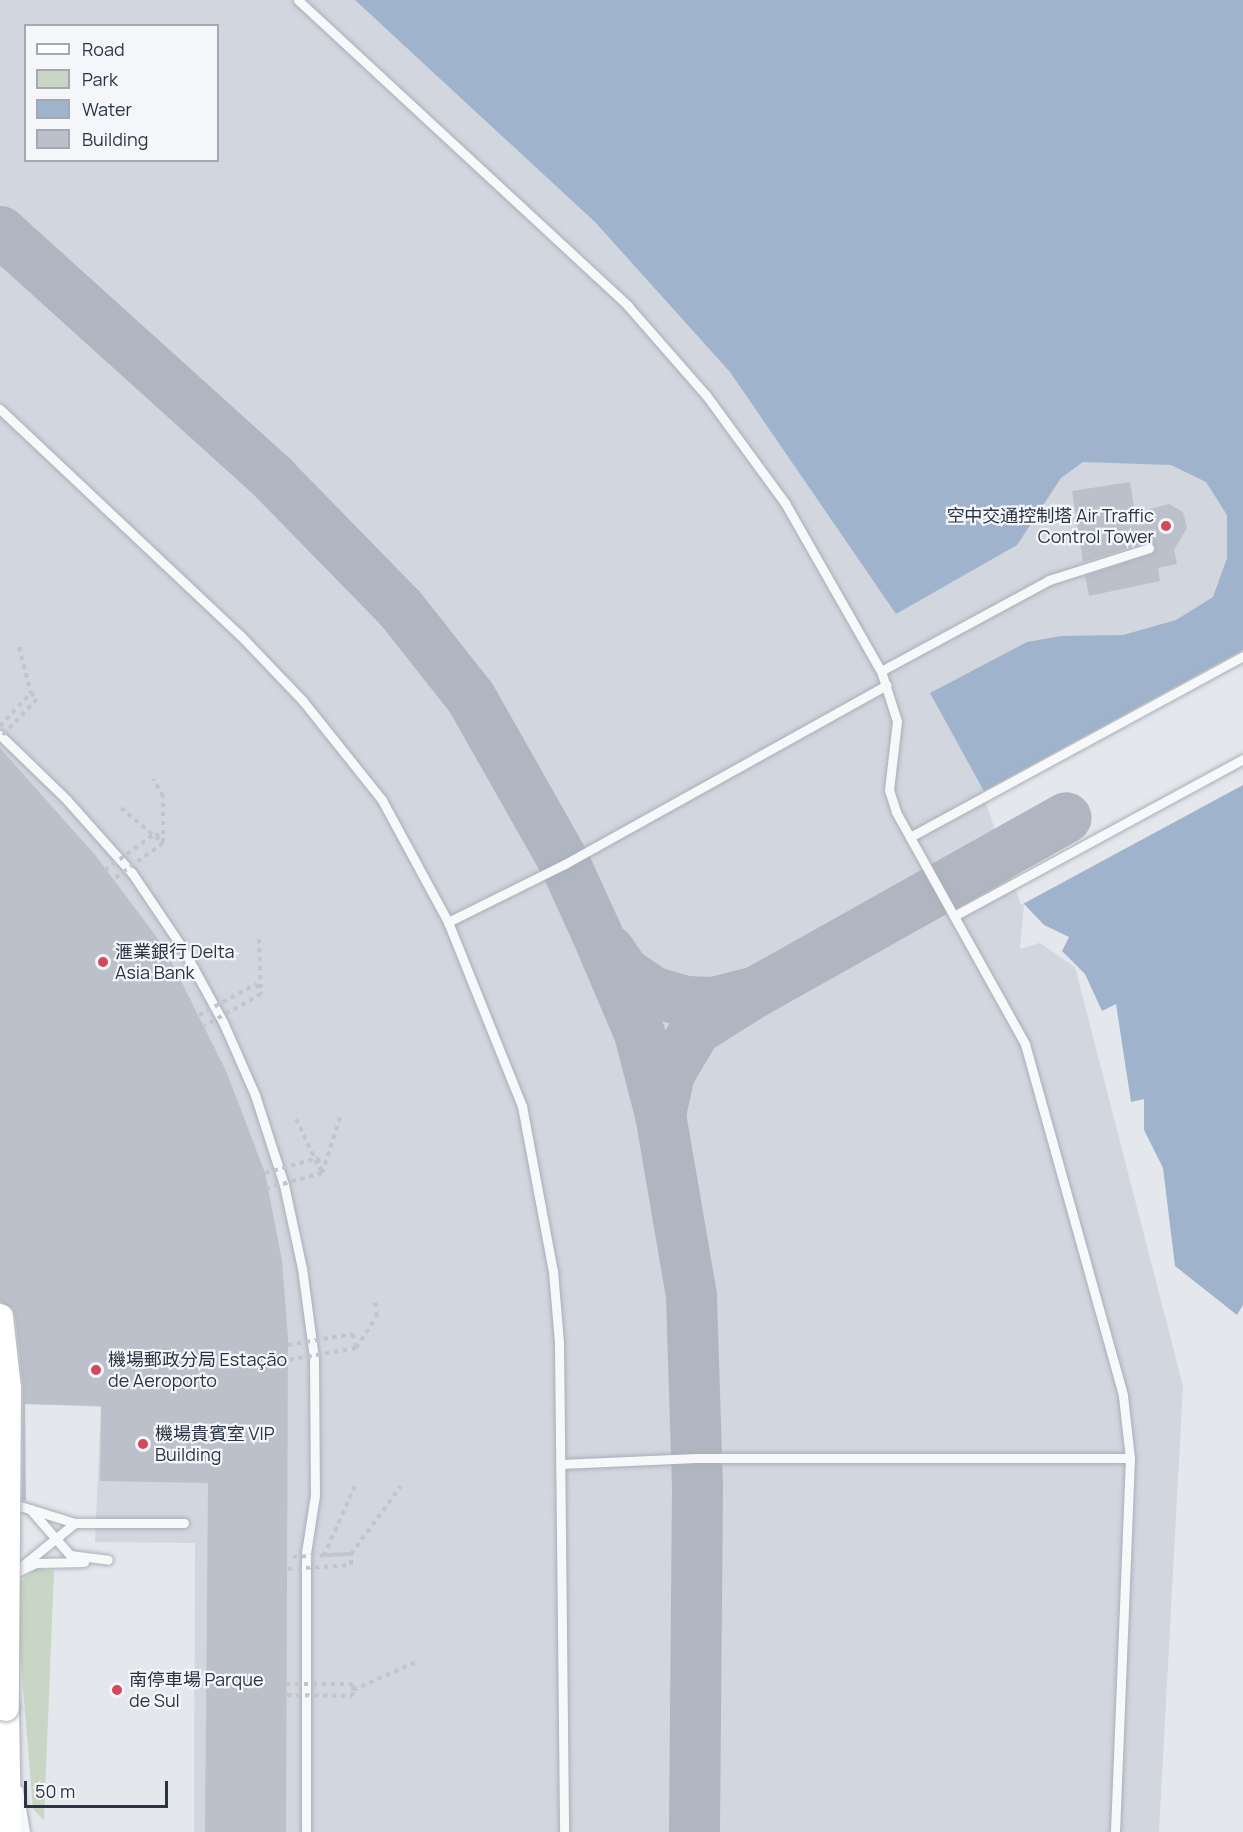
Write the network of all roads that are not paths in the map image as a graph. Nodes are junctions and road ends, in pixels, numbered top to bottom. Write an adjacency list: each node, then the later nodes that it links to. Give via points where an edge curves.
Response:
1 (298, 0): 5 (lane, via 628,306 706,395 786,503)
2 (0, 410): 11 (lane, via 240,635 303,701 382,800)
3 (1149, 548): 5 (lane, via 1049,580)
4 (1243, 656): 9 (lane)
5 (881, 671): 6 (lane)
6 (886, 685): 9 (lane, via 897,721 889,790); 11 (lane, via 565,864)
7 (0, 737): 25 (lane, via 66,799 132,873 183,949 223,1022 255,1095 284,1185 302,1268 314,1358 315,1495 306,1553)
8 (1243, 759): 10 (lane)
9 (910, 837): 10 (lane)
10 (954, 916): 13 (lane, via 1025,1044 1123,1396)
11 (448, 922): 14 (lane, via 522,1106 553,1271)
12 (0, 1317): 22 (street, bridge, via 8,1388)
13 (1130, 1458): 14 (lane, via 696,1458); 27 (lane)
14 (561, 1464): 26 (lane)
15 (0, 1498): 16 (lane)
16 (30, 1509): 17 (lane); 19 (lane)
17 (75, 1523): 18 (lane); 19 (lane)
18 (184, 1524)
19 (52, 1538): 20 (lane); 20 (lane, via 70,1555 108,1560 36,1563)
20 (18, 1569): 21 (lane)
21 (0, 1587)
22 (6, 1708): 23 (street); 24 (lane)
23 (8, 1832)
24 (25, 1832)
25 (306, 1832)
26 (564, 1832)
27 (1115, 1832)

